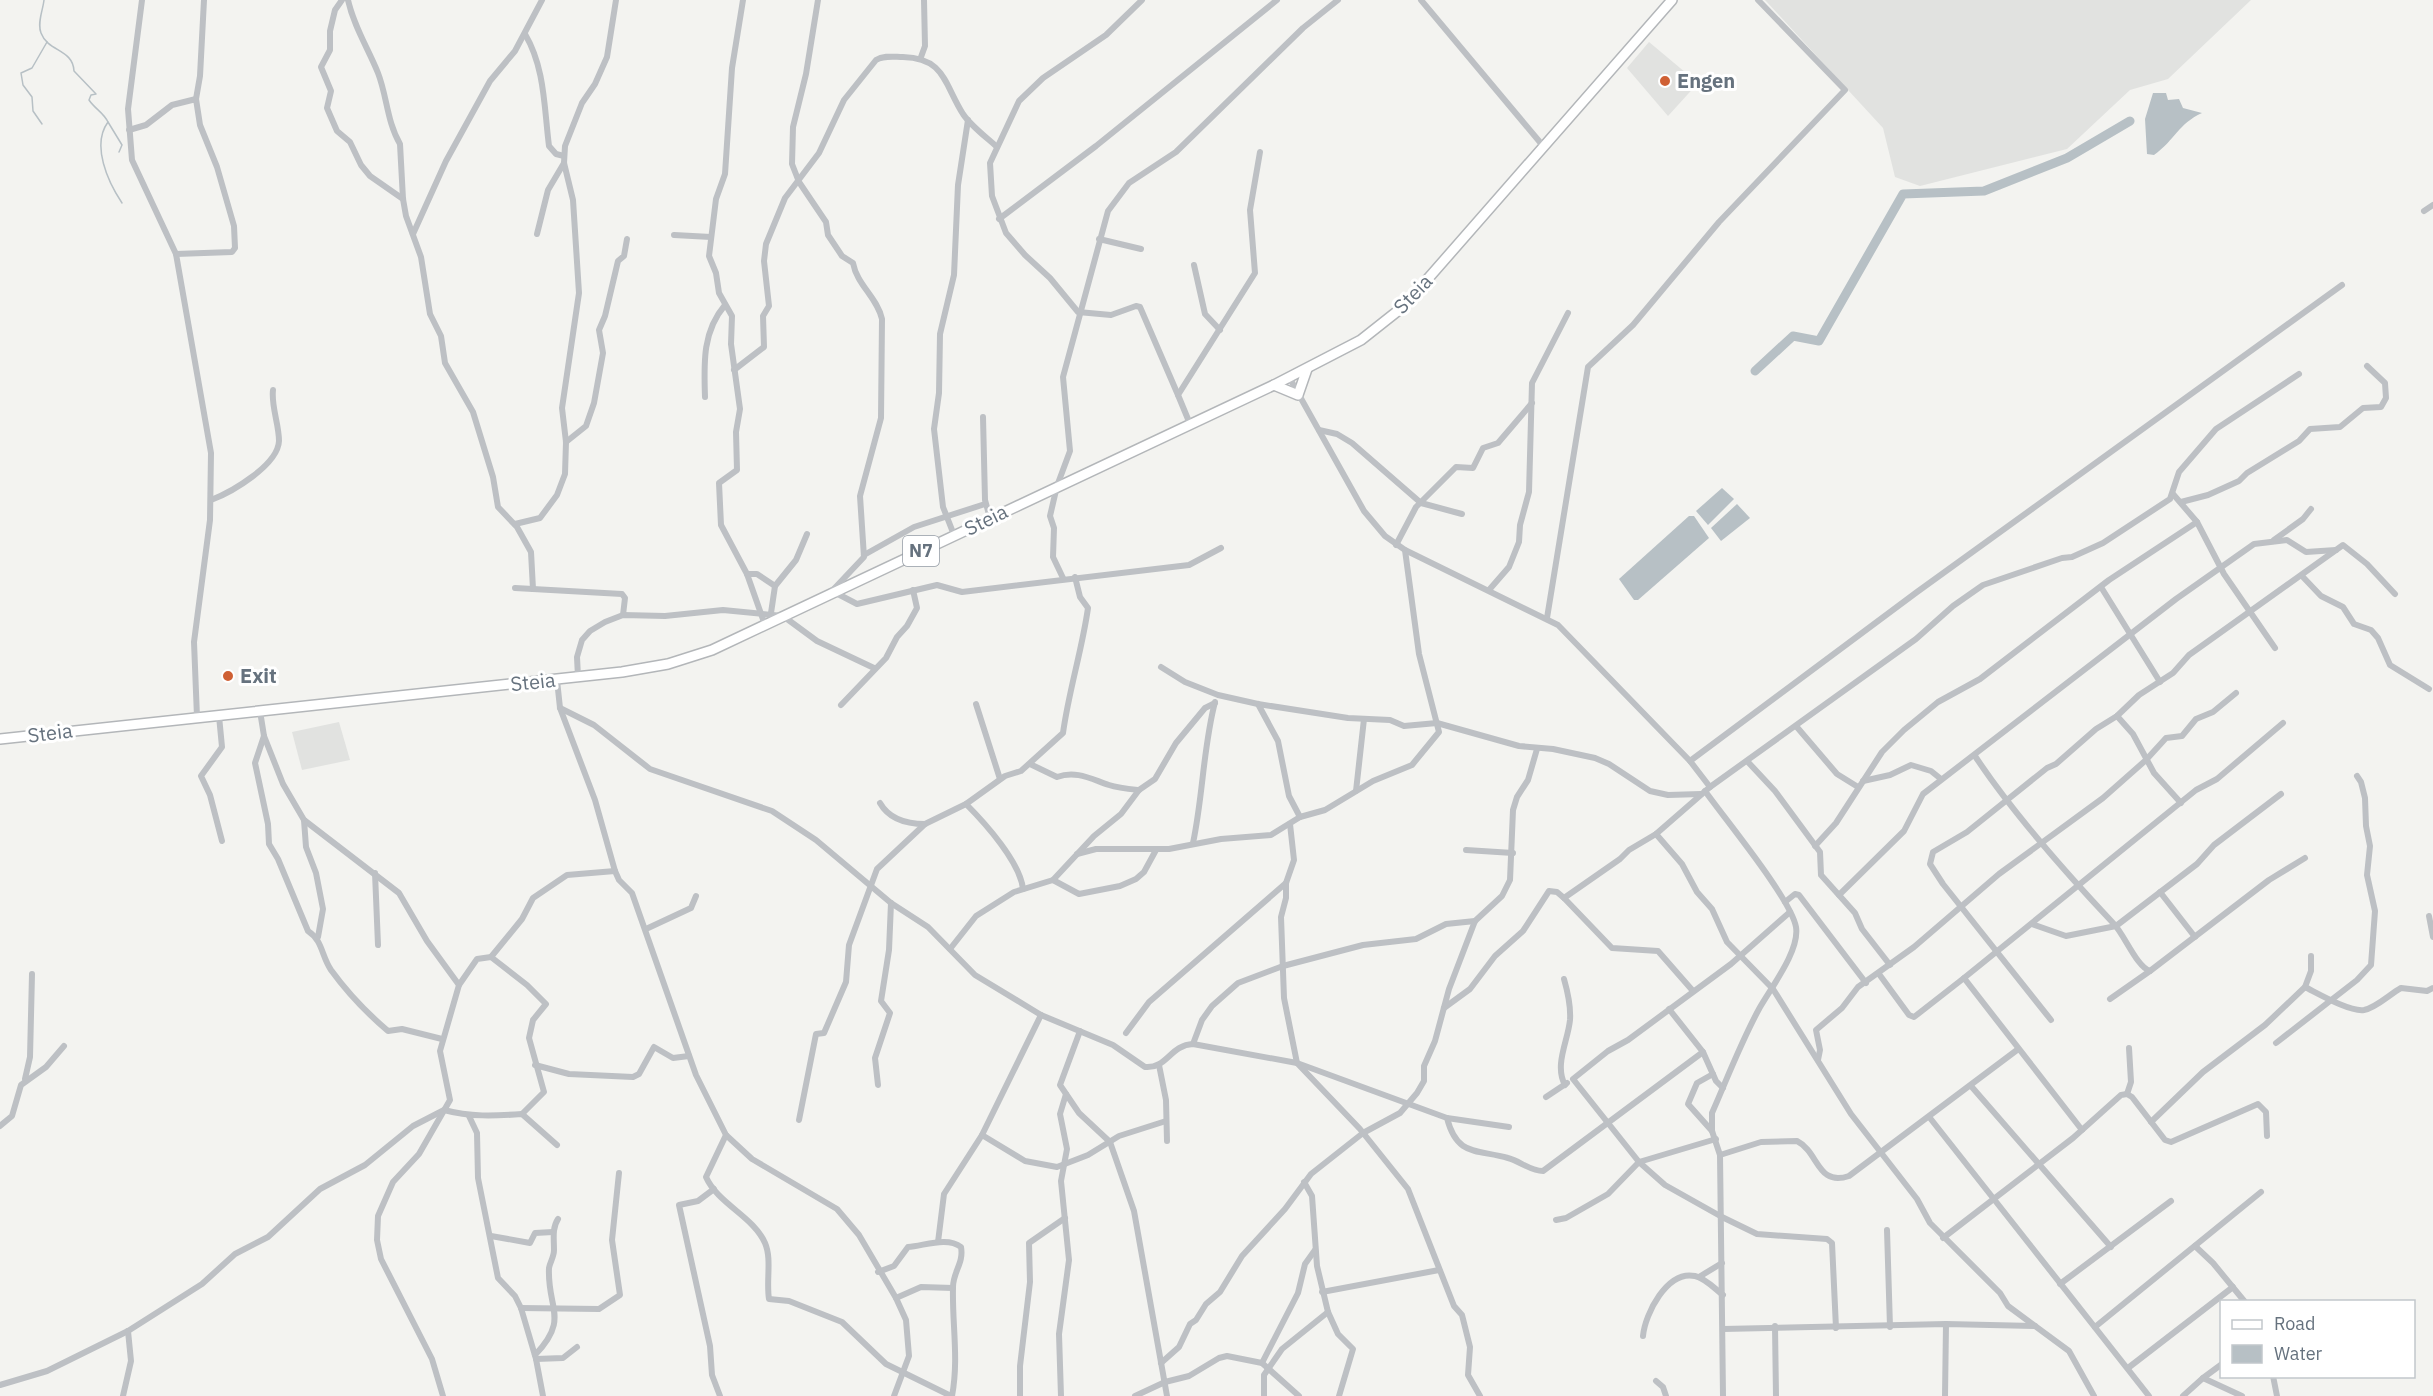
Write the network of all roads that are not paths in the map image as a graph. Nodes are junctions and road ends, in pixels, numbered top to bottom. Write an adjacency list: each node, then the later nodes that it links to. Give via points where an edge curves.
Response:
1 (142, 0): 20 (street, via 128,109)
2 (204, 0): 18 (street)
3 (342, 0): 26 (street, via 330,31 330,51 321,66 331,91 329,115 370,176)
4 (348, 0): 26 (street, via 359,36 378,72 400,144)
5 (542, 0): 16 (street)
6 (616, 0): 24 (street, via 607,57 596,84 582,103 566,142)
7 (743, 0): 33 (street, via 732,68 725,174 716,199)
8 (818, 0): 25 (street, via 792,132 792,164)
9 (924, 0): 17 (street, via 925,46)
10 (1142, 0): 21 (street, via 1106,35 1026,93)
11 (1277, 0): 29 (street, via 1088,153)
12 (1338, 0): 34 (street, via 1176,152 1121,190 1108,211)
13 (1421, 0): 22 (street)
14 (1672, 0): 22 (main road, Steia / N7)
15 (1758, 0): 97 (street, via 1845,90 1719,222 1633,325 1588,368)
16 (525, 34): 24 (street, via 542,75 549,146); 30 (street, via 511,58 490,81 446,161)
17 (921, 57): 19 (street, via 938,70); 25 (street, via 876,60 844,100 819,153)
18 (196, 99): 20 (street, via 172,105 146,125); 37 (street, via 200,125 234,226 235,248 232,252)
19 (968, 120): 21 (street); 67 (street, via 958,185 954,275 940,334 934,429)
20 (129, 129): 37 (street, via 134,168)
21 (997, 147): 29 (street, via 990,163 992,196)
22 (1544, 147): 45 (main road, Steia / N7, via 1404,306 1362,340)
23 (1260, 152): 43 (street, via 1250,210 1255,273)
24 (564, 159): 31 (street, via 548,190); 58 (street, via 573,200 580,288 562,408)
25 (799, 182): 46 (street, via 783,202 764,252 769,306 763,316 764,347); 78 (street, via 826,222 828,235 837,249 853,263 857,279 882,319 881,418 860,496)
26 (403, 199): 30 (street)
27 (2433, 204): 28 (street)
28 (2424, 212)
29 (999, 219): 41 (street, via 1013,242)
30 (413, 234): 70 (street, via 421,257 430,314 441,336 443,360 473,412 498,507)
31 (537, 234)
32 (674, 235): 33 (street)
33 (711, 237): 40 (street, via 710,260)
34 (1099, 238): 36 (street); 41 (street)
35 (627, 239): 58 (street, via 599,330 603,353 594,403 586,426)
36 (1141, 249)
37 (176, 254): 61 (street, via 210,445)
38 (1194, 265): 43 (street, via 1205,314)
39 (2342, 285): 128 (street, via 1926,585)
40 (724, 305): 46 (street, via 732,316 730,344); 53 (street, via 716,316 704,353)
41 (1081, 313): 51 (street, via 1111,315 1140,307); 59 (street, via 1063,377 1070,451)
42 (1568, 314): 54 (street, via 1536,373 1530,393)
43 (1220, 330): 51 (street)
44 (2367, 366): 62 (street, via 2385,383 2382,407 2363,408 2340,427 2310,429 2299,441 2240,481)
45 (1307, 369): 48 (main road, Steia / N7); 52 (main road)
46 (734, 370): 80 (street, via 740,409 737,470 718,486 721,525)
47 (2299, 374): 60 (street, via 2216,429 2179,472)
48 (1289, 377): 49 (main road, Steia / N7); 52 (street)
49 (1274, 385): 52 (main road); 56 (main road, Steia / N7)
50 (273, 390): 61 (street, via 277,452 233,491)
51 (1178, 395): 56 (street)
52 (1298, 395): 57 (street)
53 (705, 397)
54 (1533, 402): 63 (street, via 1498,443 1483,448 1473,468 1456,467); 89 (street, via 1529,492 1520,525 1520,542 1509,567)
55 (983, 417): 64 (street)
56 (1190, 424): 59 (main road, Steia / N7)
57 (1319, 429): 63 (street, via 1352,443); 74 (street, via 1364,511)
58 (566, 442): 70 (street, via 565,474 557,495 540,518)
59 (1057, 486): 68 (main road, Steia / N7); 83 (street, via 1050,516 1054,528 1053,557)
60 (2173, 494): 62 (street); 121 (street, via 2103,543 1983,585)
61 (212, 500): 117 (street, via 194,642)
62 (2181, 502): 69 (street)
63 (1421, 503): 66 (street); 74 (street, via 1411,514)
64 (985, 504): 67 (street); 68 (street)
65 (2311, 508): 73 (street)
66 (1462, 514)
67 (947, 517): 72 (street); 78 (street, via 906,530)
68 (990, 518): 72 (main road, Steia / N7)
69 (2198, 522): 79 (street); 85 (street)
70 (515, 524): 87 (street, via 531,552)
71 (807, 534): 84 (street, via 792,566)
72 (954, 535): 90 (main road, Steia / N7)
73 (2274, 541): 77 (street, via 2287,540 2306,552); 79 (street, via 2254,544)
74 (1396, 546): 76 (street)
75 (1221, 548): 82 (street, via 1189,565)
76 (1405, 550): 89 (street); 119 (street, via 1419,654)
77 (2337, 550): 81 (street); 91 (street, via 2347,546)
78 (864, 555): 90 (street)
79 (2220, 567): 94 (street); 99 (street)
80 (747, 574): 84 (street, via 758,574); 92 (street)
81 (2302, 576): 94 (street); 106 (street, via 2321,596 2343,607 2354,624 2371,630 2390,665)
82 (1074, 577): 83 (street); 129 (street, via 1088,608 1063,733)
83 (1063, 578): 88 (street, via 962,592 937,585)
84 (775, 586): 93 (street)
85 (2101, 587): 99 (street); 133 (street, via 1980,679 1934,705 1882,752)
86 (515, 588): 87 (street)
87 (533, 590): 95 (street, via 622,594)
88 (913, 590): 90 (street, via 857,604); 102 (street, via 916,611 886,658)
89 (1489, 590): 97 (street)
90 (831, 593): 96 (main road, Steia / N7)
91 (2395, 594)
92 (759, 612): 93 (street); 95 (street); 98 (street)
93 (771, 613): 96 (street)
94 (2250, 613): 100 (street); 105 (street, via 2189,655)
95 (623, 615): 103 (street, via 585,636 577,657)
96 (783, 616): 98 (main road, Steia / N7); 102 (street, via 817,641)
97 (1546, 618): 128 (street, via 1565,632)
98 (765, 625): 103 (main road, Steia / N7, via 712,650 668,664)
99 (2131, 634): 105 (street); 125 (street)
100 (2275, 648)
101 (1161, 667): 108 (street)
102 (874, 668): 112 (street)
103 (578, 677): 104 (main road, Steia / N7)
104 (557, 680): 113 (street); 114 (main road, Steia / N7)
105 (2160, 682): 116 (street)
106 (2430, 689)
107 (2236, 693): 127 (street, via 2196,719 2182,736 2166,738)
108 (1218, 695): 109 (street); 111 (street)
109 (1215, 703): 134 (street, via 1205,708 1176,743 1155,779); 149 (street)
110 (976, 704): 131 (street)
111 (1258, 704): 118 (street); 142 (street, via 1278,741 1289,796)
112 (841, 705)
113 (560, 708): 156 (street); 160 (street, via 594,725 658,773 772,812 816,840)
114 (260, 711): 115 (main road, Steia / N7); 122 (street)
115 (219, 716): 117 (main road, Steia / N7); 147 (street, via 222,747 201,776)
116 (2117, 716): 127 (street, via 2133,734); 138 (street)
117 (197, 717): 123 (main road, Steia / N7)
118 (1364, 718): 119 (street, via 1406,726); 135 (street)
119 (1437, 723): 124 (street); 135 (street, via 1438,736 1417,761)
120 (2283, 723): 140 (street, via 2217,779)
121 (1796, 726): 126 (street); 133 (street, via 1837,774)
122 (264, 736): 143 (street, via 283,784); 177 (street, via 255,763 268,824 268,844 308,931)
123 (0, 739)
124 (1538, 749): 136 (street, via 1595,758 1650,791 1668,795); 153 (street, via 1513,810)
125 (1975, 756): 132 (street); 138 (street)
126 (1747, 760): 136 (street); 150 (street)
127 (2146, 760): 140 (street); 148 (street, via 2103,798)
128 (1690, 762): 136 (street)
129 (1030, 764): 131 (street); 134 (street, via 1057,777 1091,777 1111,786)
130 (2357, 776): 199 (street, via 2363,788 2370,846 2367,875 2375,911 2372,960 2357,980)
131 (1000, 779): 141 (street)
132 (1941, 779): 133 (street, via 1931,771 1911,765); 164 (street, via 1923,794 1904,831)
133 (1861, 784): 150 (street, via 1836,823)
134 (1138, 790): 154 (street, via 1121,814)
135 (1356, 791): 142 (street, via 1325,810)
136 (1705, 791): 146 (street); 167 (street)
137 (2281, 794): 163 (street)
138 (2008, 800): 148 (street); 169 (street, via 1930,858 1934,871)
139 (880, 803): 144 (street, via 888,814 912,824)
140 (2181, 803): 161 (street)
141 (966, 804): 144 (street); 162 (street, via 1006,850)
142 (1300, 817): 145 (street)
143 (304, 820): 157 (street); 177 (street, via 306,847 323,909)
144 (925, 824): 160 (street, via 881,864)
145 (1290, 824): 149 (street, via 1265,837); 159 (street, via 1294,860)
146 (1656, 834): 166 (street); 182 (street, via 1682,864 1697,892 1712,909 1727,942)
147 (222, 841)
148 (2042, 842): 161 (street); 169 (street)
149 (1193, 843): 151 (street)
150 (1815, 846): 164 (street, via 1822,858 1821,875)
151 (1156, 850): 154 (street, via 1096,849); 158 (street, via 1144,872 1120,886 1079,894)
152 (1466, 850): 153 (street)
153 (1513, 853): 172 (street, via 1505,892)
154 (1077, 854): 158 (street)
155 (2305, 858): 178 (street)
156 (615, 871): 175 (street, via 632,893); 184 (street, via 568,874 536,895)
157 (375, 873): 179 (street); 193 (street, via 403,897 427,941)
158 (1053, 880): 162 (street)
159 (1286, 883): 186 (street, via 1281,917); 205 (street, via 1149,1002)
160 (870, 885): 168 (street); 234 (street, via 849,945 846,982 824,1033 816,1034)
161 (2078, 887): 173 (street); 174 (street)
162 (1023, 889): 180 (street, via 976,916)
163 (2160, 892): 174 (street); 178 (street)
164 (1839, 896): 185 (street, via 1855,912)
165 (696, 897): 175 (street, via 691,908)
166 (1564, 898): 197 (street, via 1612,948 1658,951); 200 (street, via 1549,891 1523,931 1495,956 1463,996)
167 (1785, 902): 170 (street); 192 (street, via 1799,895)
168 (891, 903): 180 (street, via 928,927); 221 (street, via 881,1001 890,1013 875,1058)
169 (1962, 906): 181 (street); 185 (street)
170 (1790, 912): 182 (street); 196 (street, via 1796,938)
171 (2429, 916): 176 (street)
172 (1475, 921): 186 (street, via 1446,924 1416,939 1363,945); 200 (street)
173 (2032, 924): 174 (street, via 2066,936); 181 (street)
174 (2116, 926): 187 (street, via 2140,965)
175 (646, 929): 213 (street)
176 (2433, 936)
177 (318, 937): 206 (street, via 330,968 371,1018 388,1031 402,1029)
178 (2194, 937): 187 (street)
179 (378, 945)
180 (950, 949): 202 (street, via 975,975)
181 (1997, 951): 190 (street); 203 (street)
182 (1740, 955): 196 (street); 197 (street)
183 (2312, 956): 194 (street)
184 (491, 957): 193 (street, via 477,959); 216 (street, via 546,1004 533,1020 530,1033)
185 (1890, 965): 189 (street)
186 (1283, 966): 208 (street, via 1227,991 1202,1020); 215 (street, via 1286,1008)
187 (2150, 971): 198 (street)
188 (32, 974): 219 (street, via 30,1057)
189 (1879, 974): 190 (street, via 1914,1017); 192 (street)
190 (1964, 978): 211 (street)
191 (1564, 979): 222 (street, via 1570,1004 1560,1070)
192 (1866, 983): 214 (street, via 1817,1027)
193 (459, 985): 206 (street)
194 (2305, 987): 199 (street); 236 (street, via 2265,1025 2202,1072)
195 (2433, 988): 199 (street, via 2401,988 2366,1010)
196 (1773, 990): 214 (street); 224 (street, via 1759,1009)
197 (1693, 991): 201 (street)
198 (2109, 999)
199 (2330, 999): 207 (street)
200 (1444, 1008): 228 (street, via 1424,1066 1424,1081)
201 (1669, 1009): 212 (street); 220 (street)
202 (1041, 1015): 204 (street); 243 (street)
203 (2051, 1020)
204 (1080, 1031): 217 (street, via 1117,1048 1145,1067); 225 (street, via 1060,1082)
205 (1126, 1033)
206 (442, 1040): 229 (street, via 450,1097)
207 (2276, 1043)
208 (1193, 1044): 215 (street); 217 (street, via 1177,1047)
209 (64, 1046): 219 (street, via 46,1067)
210 (2129, 1048): 226 (street, via 2131,1083)
211 (2017, 1050): 223 (street); 240 (street)
212 (1703, 1052): 218 (street); 237 (street)
213 (689, 1056): 216 (street, via 673,1058 654,1047 639,1074 633,1077 569,1074); 244 (street)
214 (1818, 1060): 250 (street)
215 (1297, 1063): 228 (street); 242 (street)
216 (535, 1065): 230 (street, via 544,1092)
217 (1159, 1065): 235 (street)
218 (1713, 1074): 224 (street); 241 (street, via 1697,1083 1688,1104)
219 (25, 1079): 238 (street, via 17,1091 12,1116)
220 (1573, 1079): 222 (street); 237 (street)
221 (878, 1085)
222 (1565, 1085): 227 (street)
223 (1971, 1086): 233 (street); 253 (street)
224 (1723, 1088): 241 (street, via 1712,1113)
225 (1066, 1094): 247 (street, via 1079,1113); 254 (street, via 1060,1114 1067,1149)
226 (2127, 1094): 236 (street); 240 (street)
227 (1546, 1097)
228 (1407, 1104): 232 (street); 242 (street, via 1396,1116)
229 (444, 1110): 231 (street); 294 (street, via 413,1126 365,1165 313,1194 264,1240 235,1254 202,1284); 310 (street, via 419,1154 393,1182 378,1216 377,1240 398,1296 411,1313 432,1359)
230 (522, 1114): 231 (street); 249 (street)
231 (469, 1116): 267 (street, via 477,1132 478,1178)
232 (1447, 1118): 237 (street, via 1462,1146 1538,1171); 239 (street)
233 (1930, 1118): 250 (street); 259 (street)
234 (798, 1120)
235 (1166, 1121): 247 (street, via 1130,1131); 248 (street)
236 (2151, 1122): 245 (street, via 2171,1142 2258,1104 2266,1112)
237 (1609, 1125): 252 (street)
238 (0, 1126)
239 (1509, 1127)
240 (2082, 1130): 253 (street)
241 (1713, 1131): 246 (street)
242 (1363, 1133): 256 (street); 274 (street, via 1407,1189)
243 (982, 1135): 254 (street, via 1030,1163); 269 (street, via 944,1194)
244 (726, 1136): 257 (street, via 706,1174); 275 (street, via 752,1159 837,1209 859,1235)
245 (2267, 1136)
246 (1716, 1139): 251 (street); 252 (street)
247 (1110, 1142): 254 (street); 299 (street, via 1136,1218)
248 (1167, 1142)
249 (557, 1145)
250 (1880, 1153): 251 (street, via 1840,1179 1825,1174 1797,1141 1761,1142); 268 (street)
251 (1720, 1155): 261 (street)
252 (1639, 1162): 261 (street, via 1665,1185); 264 (street, via 1608,1194)
253 (2037, 1163): 259 (street); 271 (street)
254 (1063, 1165): 262 (street)
255 (619, 1173): 284 (street, via 612,1232 620,1295 599,1308)
256 (1304, 1182): 272 (street, via 1312,1196); 299 (street, via 1242,1256 1220,1292 1190,1324 1179,1347)
257 (714, 1189): 303 (street, via 764,1242 769,1299 789,1301 842,1322 879,1358); 312 (street, via 698,1202 679,1204 710,1347 712,1375)
258 (2261, 1192): 270 (street)
259 (1993, 1199): 268 (street); 277 (street)
260 (2171, 1202): 271 (street)
261 (1722, 1217): 273 (street); 292 (street, via 1757,1234 1833,1242)
262 (1065, 1218): 315 (street, via 1029,1243 1030,1282); 316 (street, via 1069,1260 1059,1334)
263 (558, 1219): 266 (street)
264 (1556, 1220)
265 (1887, 1230): 290 (street)
266 (553, 1232): 267 (street, via 535,1233 530,1243); 284 (street, via 554,1254 549,1268)
267 (491, 1236): 285 (street, via 498,1278 515,1296)
268 (1943, 1238): 289 (street, via 2000,1293 2008,1306)
269 (938, 1242): 275 (street, via 908,1247 894,1266); 279 (street, via 961,1247 962,1261)
270 (2194, 1246): 278 (street); 291 (street)
271 (2111, 1247): 277 (street)
272 (1315, 1249): 280 (street); 298 (street, via 1305,1264 1298,1293)
273 (1722, 1263): 276 (street); 281 (street)
274 (1439, 1270): 280 (street); 322 (street, via 1454,1306 1462,1315 1470,1347 1467,1370)
275 (878, 1272): 282 (street)
276 (1699, 1277): 281 (street); 295 (street, via 1685,1277 1664,1289 1647,1318)
277 (2060, 1284): 291 (street)
278 (2233, 1287): 283 (street); 301 (street)
279 (953, 1288): 282 (street, via 921,1287); 314 (street, via 957,1373)
280 (1322, 1292): 286 (street)
281 (1723, 1295): 293 (street)
282 (896, 1299): 303 (street, via 906,1320 909,1356)
283 (2243, 1300)
284 (555, 1306): 285 (street); 297 (street, via 551,1336)
285 (520, 1308): 297 (street)
286 (1328, 1312): 302 (street, via 1285,1344); 321 (street, via 1333,1326 1353,1349)
287 (1946, 1324): 289 (street); 290 (street); 326 (street)
288 (1775, 1326): 292 (street); 293 (street); 325 (street)
289 (2035, 1326): 327 (street, via 2054,1337 2075,1358)
290 (1890, 1327): 292 (street)
291 (2095, 1327): 301 (street)
292 (1836, 1328)
293 (1723, 1329): 324 (street)
294 (128, 1332): 308 (street, via 47,1371); 309 (street, via 131,1361)
295 (1643, 1336)
296 (577, 1347): 297 (street, via 563,1358)
297 (535, 1357): 311 (street)
298 (1262, 1362): 302 (street); 307 (street, via 1222,1357 1189,1376)
299 (1161, 1363): 307 (street)
300 (2220, 1365): 304 (street)
301 (2128, 1368): 328 (street)
302 (1269, 1369): 319 (street, via 1263,1379); 320 (street)
303 (904, 1373): 313 (street); 314 (street)
304 (2203, 1378): 329 (street); 330 (street)
305 (2273, 1378): 331 (street)
306 (1656, 1381): 323 (street)
307 (1165, 1382): 317 (street); 318 (street)
308 (0, 1385)
309 (123, 1396)
310 (443, 1396)
311 (543, 1396)
312 (720, 1396)
313 (894, 1396)
314 (951, 1396)
315 (1020, 1396)
316 (1061, 1396)
317 (1135, 1396)
318 (1167, 1396)
319 (1264, 1396)
320 (1299, 1396)
321 (1338, 1396)
322 (1480, 1396)
323 (1666, 1396)
324 (1723, 1396)
325 (1776, 1396)
326 (1945, 1396)
327 (2094, 1396)
328 (2149, 1396)
329 (2183, 1396)
330 (2242, 1396)
331 (2277, 1396)

